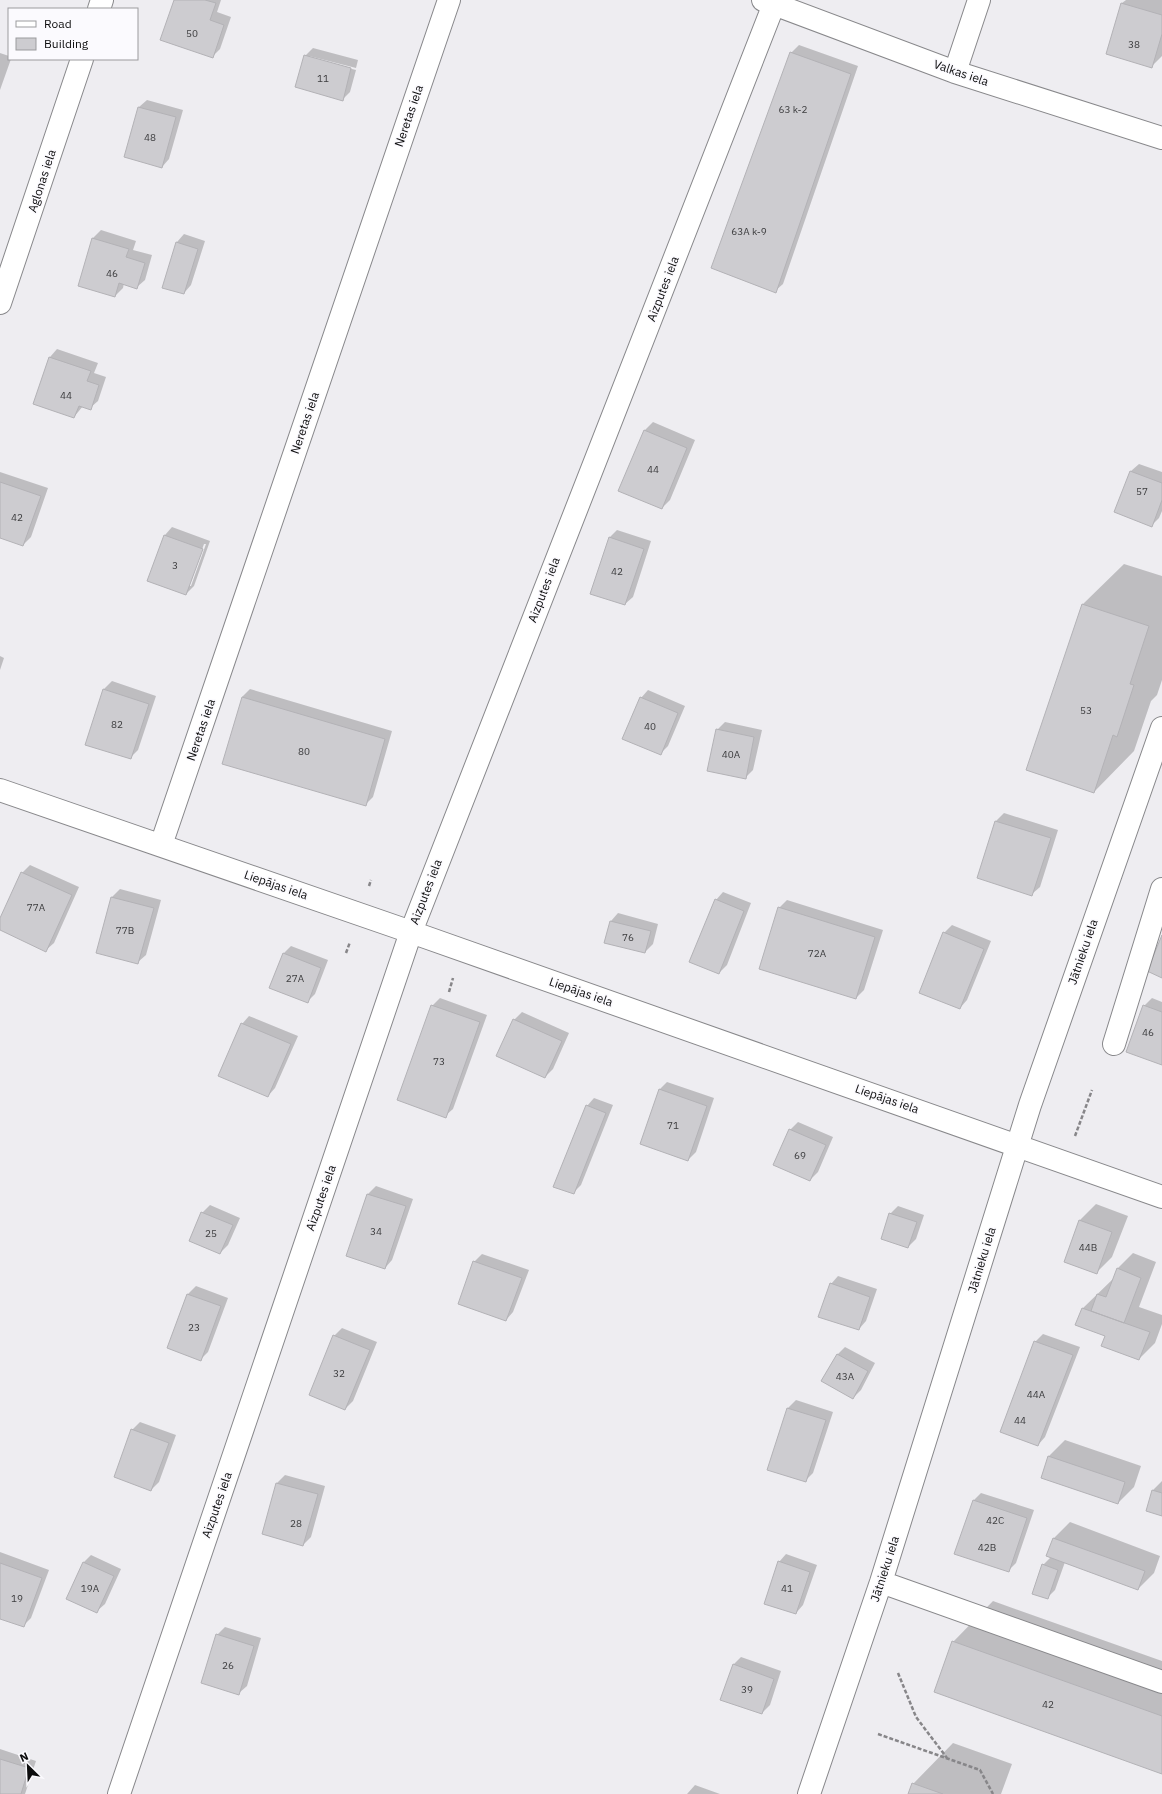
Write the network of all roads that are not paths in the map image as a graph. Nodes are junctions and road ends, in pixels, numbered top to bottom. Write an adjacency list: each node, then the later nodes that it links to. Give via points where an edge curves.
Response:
1 (449, 0): 10 (street, Neretas iela)
2 (979, 0): 5 (street)
3 (768, 2): 5 (street, Valkas iela); 12 (street, Aizputes iela)
4 (82, 60): 7 (street, Aglonas iela)
5 (955, 72): 6 (street, Valkas iela)
6 (1162, 138)
7 (0, 303)
8 (1162, 728): 14 (street, Jātnieku iela)
9 (0, 790): 10 (street, Liepājas iela)
10 (161, 845): 12 (street, Liepājas iela)
11 (1162, 889): 13 (street)
12 (411, 932): 14 (street, Liepājas iela); 18 (street, Aizputes iela)
13 (1114, 1044)
14 (1018, 1145): 15 (street, Liepājas iela); 16 (street, Jātnieku iela)
15 (1162, 1197)
16 (881, 1582): 17 (street); 19 (street, Jātnieku iela)
17 (1162, 1682)
18 (118, 1794)
19 (809, 1794)

